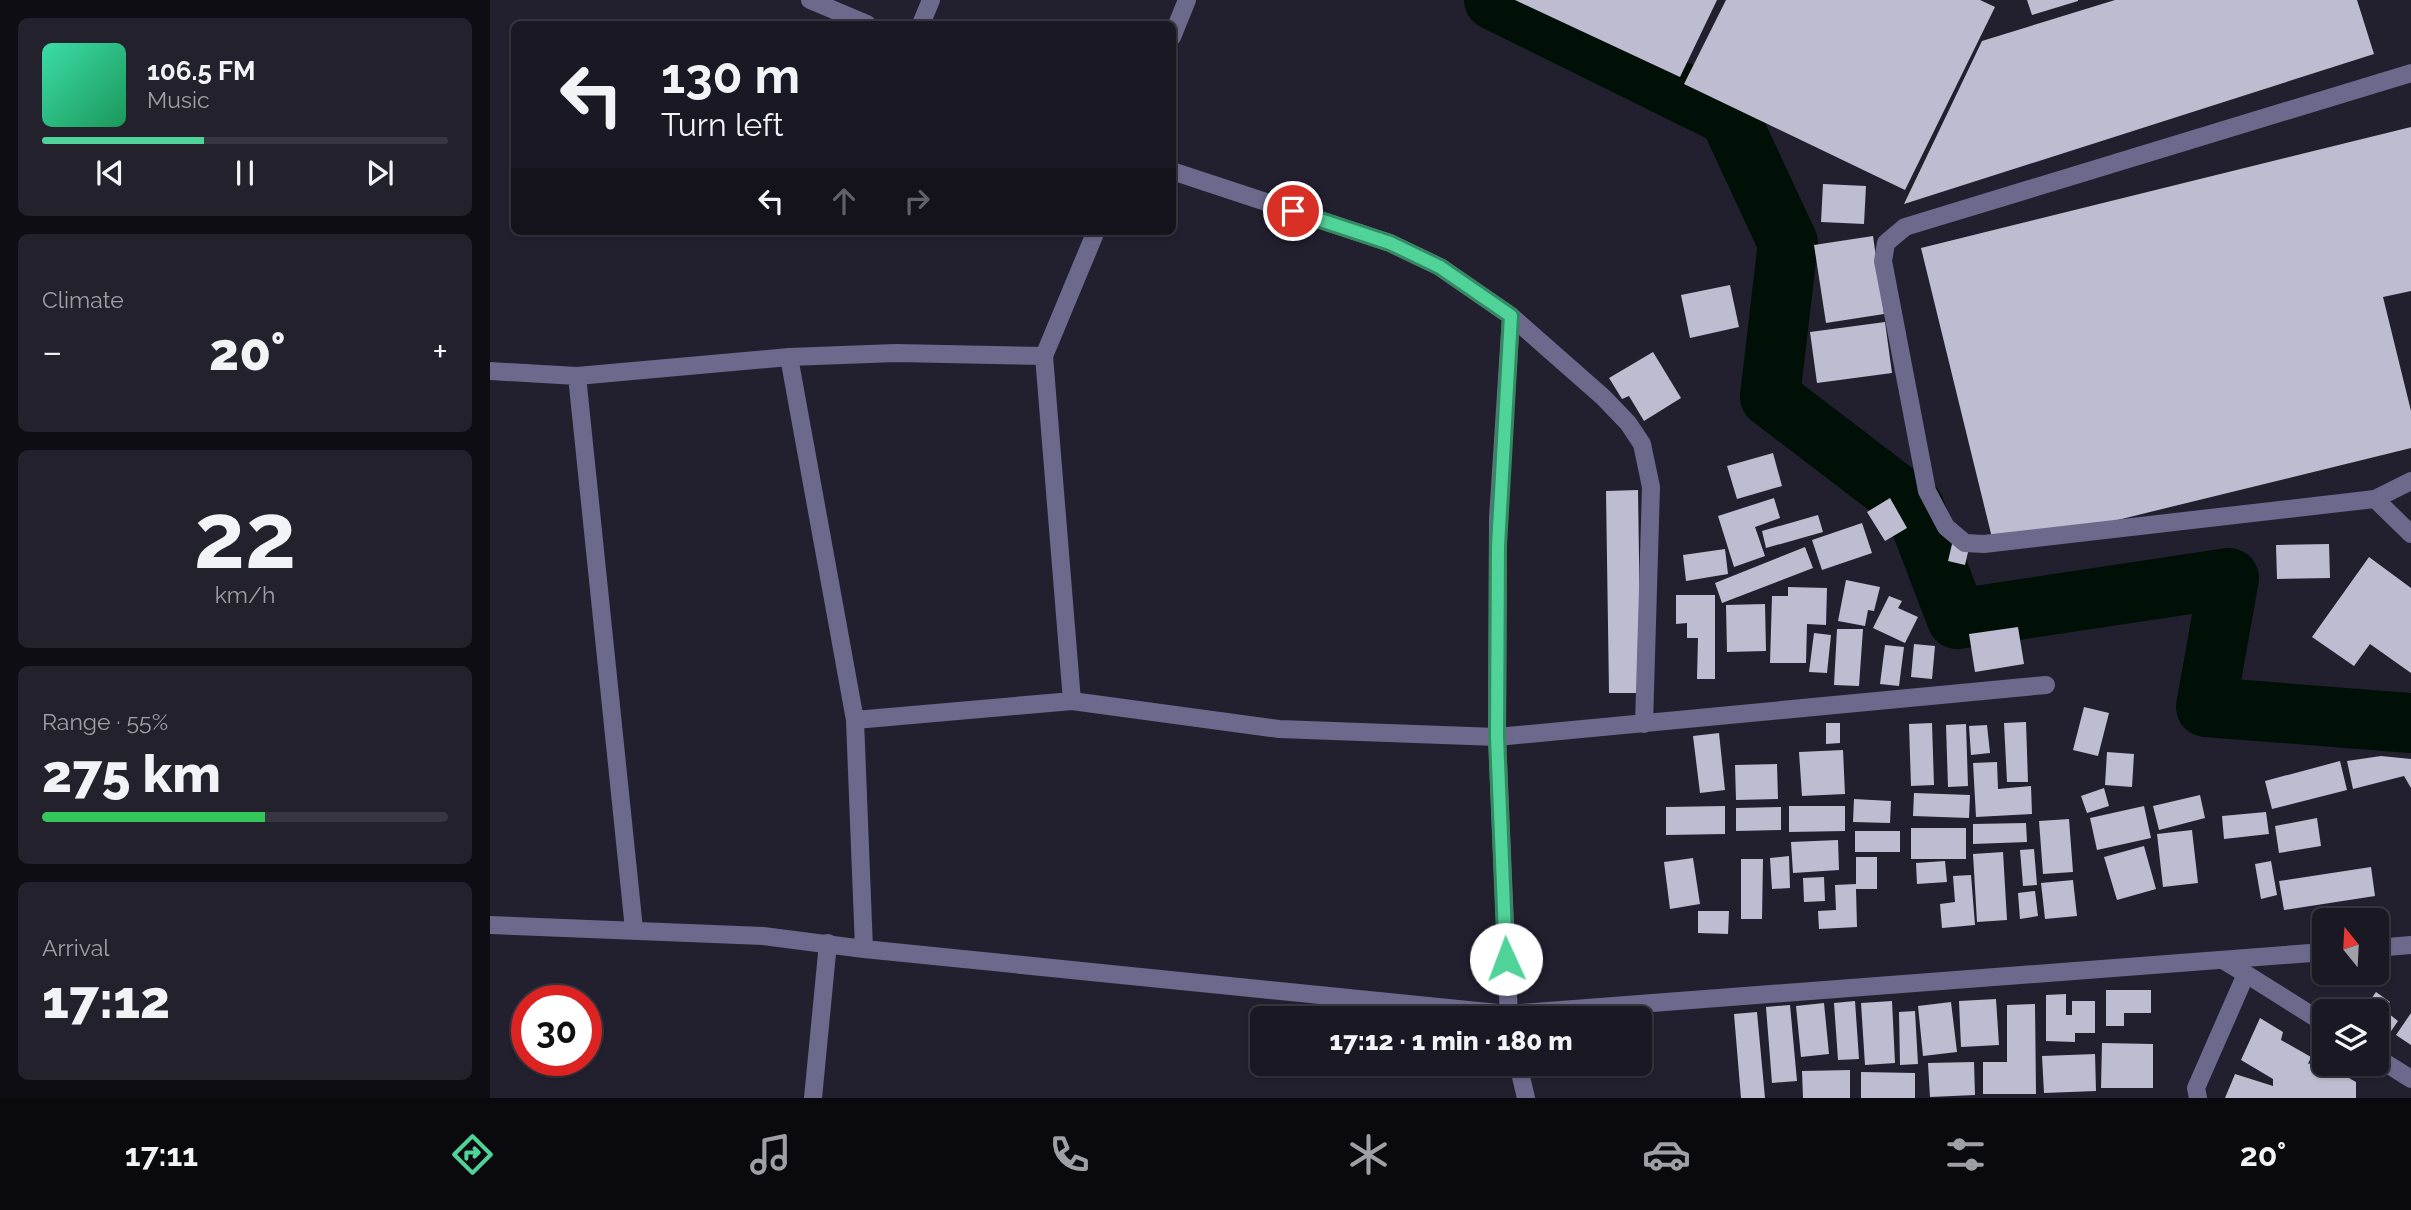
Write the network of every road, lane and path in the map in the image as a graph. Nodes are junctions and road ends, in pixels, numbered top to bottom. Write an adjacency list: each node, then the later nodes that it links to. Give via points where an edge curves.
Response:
1 (810, 0): 4 (street)
2 (931, 0): 5 (street)
3 (1187, 0): 6 (street)
4 (860, 21)
5 (922, 21)
6 (1176, 27)
7 (2411, 73): 16 (street, via 1905,227 1886,243 1883,261 1927,491 1946,527 1965,543)
8 (1176, 171): 10 (street, via 1390,243 1440,267)
9 (1094, 235): 11 (street)
10 (1511, 316): 21 (street, via 1603,397 1642,444 1651,486); 22 (street, via 1499,518)
11 (1044, 356): 12 (street, via 897,353); 19 (street)
12 (789, 357): 14 (street); 20 (street)
13 (490, 371): 14 (street)
14 (577, 376): 24 (street)
15 (2411, 481): 16 (street)
16 (2375, 499): 17 (street)
17 (2411, 534)
18 (2046, 685): 21 (street)
19 (1072, 701): 20 (street); 22 (street, via 1279,729)
20 (855, 720): 28 (street)
21 (1644, 723): 22 (street)
22 (1497, 737): 33 (street)
23 (490, 925): 24 (street)
24 (634, 929): 25 (street)
25 (828, 943): 28 (street); 39 (street)
26 (2411, 945): 27 (street)
27 (2389, 947)
28 (864, 949): 32 (street)
29 (2312, 953): 30 (street)
30 (2223, 960): 31 (street); 34 (street)
31 (2246, 974): 35 (street); 41 (street, via 2196,1088)
32 (1412, 1006)
33 (1508, 1006)
34 (1636, 1006)
35 (2312, 1015)
36 (2389, 1065): 38 (street)
37 (1521, 1076): 40 (street)
38 (2411, 1079)
39 (813, 1098)
40 (1526, 1098)
41 (2198, 1098)

